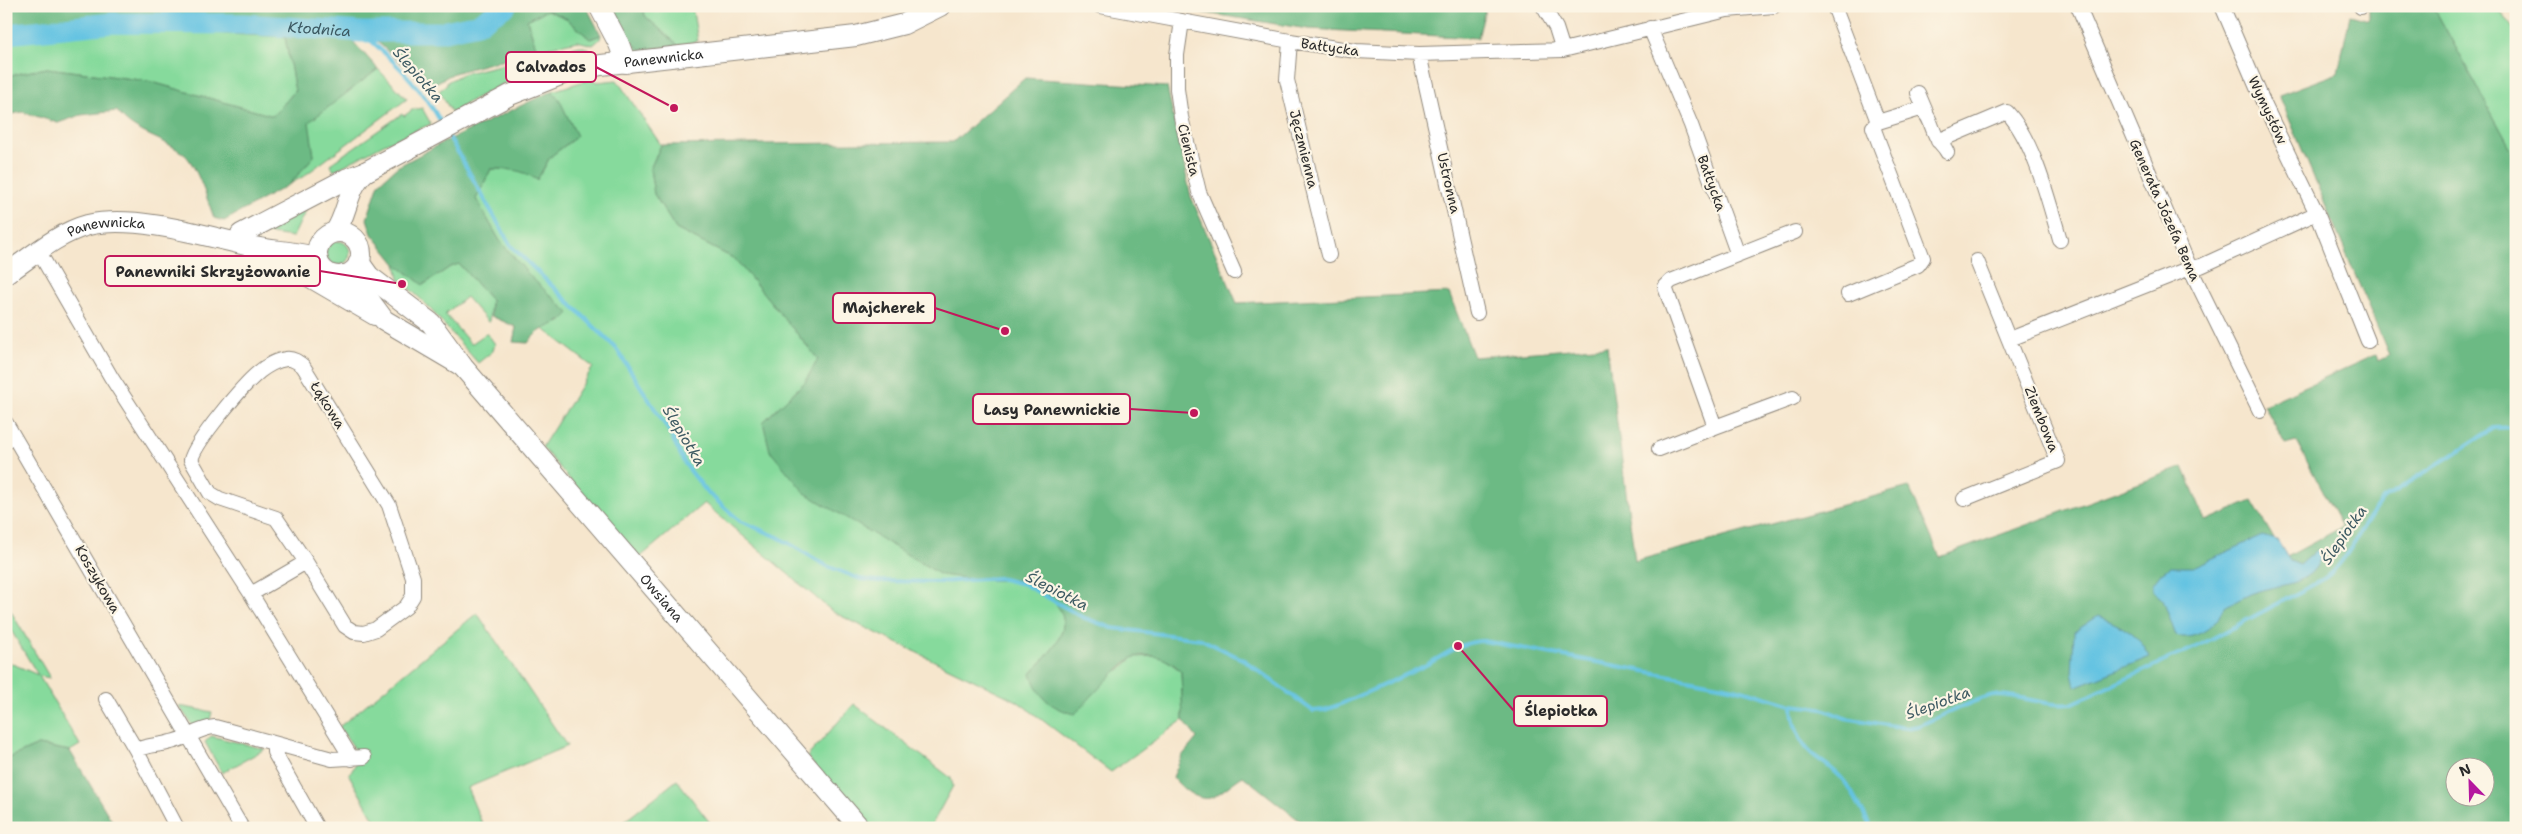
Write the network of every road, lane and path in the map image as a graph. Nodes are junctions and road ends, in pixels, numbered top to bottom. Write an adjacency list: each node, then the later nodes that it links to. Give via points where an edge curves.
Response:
1 (599, 6): 15 (street)
2 (940, 6): 15 (street, Panewnicka, via 904,24 856,36)
3 (1100, 6): 10 (street, Bałtycka)
4 (1543, 6): 13 (street, via 1556,28)
5 (1774, 6): 9 (street, Bałtycka)
6 (1834, 6): 18 (street)
7 (2078, 6): 34 (street, Generała Józefa Bema)
8 (2222, 6): 22 (street, Wymysłów)
9 (1726, 8): 11 (street, Bałtycka)
10 (1182, 21): 12 (street, Bałtycka); 35 (street, Cienista, via 1177,55 1181,117 1199,192)
11 (1650, 28): 13 (street, Bałtycka); 30 (street, Bałtycka)
12 (1290, 41): 14 (street, Bałtycka, via 1356,51); 29 (street, Jęczmienna, via 1287,80)
13 (1563, 50): 14 (street, Bałtycka)
14 (1419, 54): 39 (street, Ustronna)
15 (626, 62): 21 (street, Panewnicka, via 579,69 539,82)
16 (1918, 93): 17 (street)
17 (1926, 112): 18 (street, via 1920,109); 19 (street)
18 (1878, 122): 38 (street, via 1873,126 1923,258 1918,266)
19 (1938, 141): 20 (street); 27 (street, via 2007,112 2019,125 2047,194)
20 (1947, 152)
21 (370, 170): 24 (street, Panewnicka, via 353,187 344,214); 25 (street, via 355,217); 26 (street, via 351,176)
22 (2316, 213): 34 (street, via 2201,266); 42 (street, Wymysłów)
23 (1795, 232): 30 (street)
24 (328, 236): 25 (street, via 344,232); 26 (street, Panewnicka, via 298,242); 31 (street, via 318,246)
25 (355, 238): 33 (street, via 361,250)
26 (248, 240): 28 (street, Panewnicka, via 127,222 103,223 72,231); 31 (street, Panewnicka); 40 (street)
27 (2060, 240)
28 (39, 252): 36 (street, Panewnicka); 51 (street, via 111,377)
29 (1329, 255)
30 (1738, 255): 47 (street, via 1671,281 1665,287)
31 (318, 261): 37 (street, via 330,274)
32 (1977, 261): 41 (street, Ziembowa)
33 (359, 262): 37 (street, via 353,271); 43 (street, Owsiana, via 369,276 422,314)
34 (2190, 268): 41 (street); 45 (street, Generała Józefa Bema)
35 (1234, 272)
36 (6, 274)
37 (344, 275): 40 (street, Owsiana, via 356,282)
38 (1848, 294)
39 (1477, 312)
40 (384, 320): 43 (street, Owsiana)
41 (2010, 339): 49 (street, Ziembowa, via 2058,462)
42 (2368, 341)
43 (435, 342): 59 (street, Owsiana, via 463,367)
44 (1793, 398): 47 (street)
45 (2260, 411)
46 (6, 423): 53 (street, Koszykowa)
47 (1714, 427): 48 (street)
48 (1659, 449)
49 (1964, 498)
50 (306, 562): 50 (street, Łąkowa, via 345,626 354,632 376,629 406,607 413,596 413,578 389,505 303,366 288,358 274,363 248,382 198,444 191,460 210,493 276,518); 51 (street)
51 (251, 594): 54 (street, via 358,758 332,759)
52 (106, 700): 55 (street)
53 (188, 734): 54 (street, via 215,727); 55 (street, via 173,742 155,743); 57 (street, Koszykowa)
54 (274, 744): 58 (street, via 274,752)
55 (136, 750): 56 (street)
56 (178, 828)
57 (242, 828)
58 (317, 828)
59 (860, 828)

